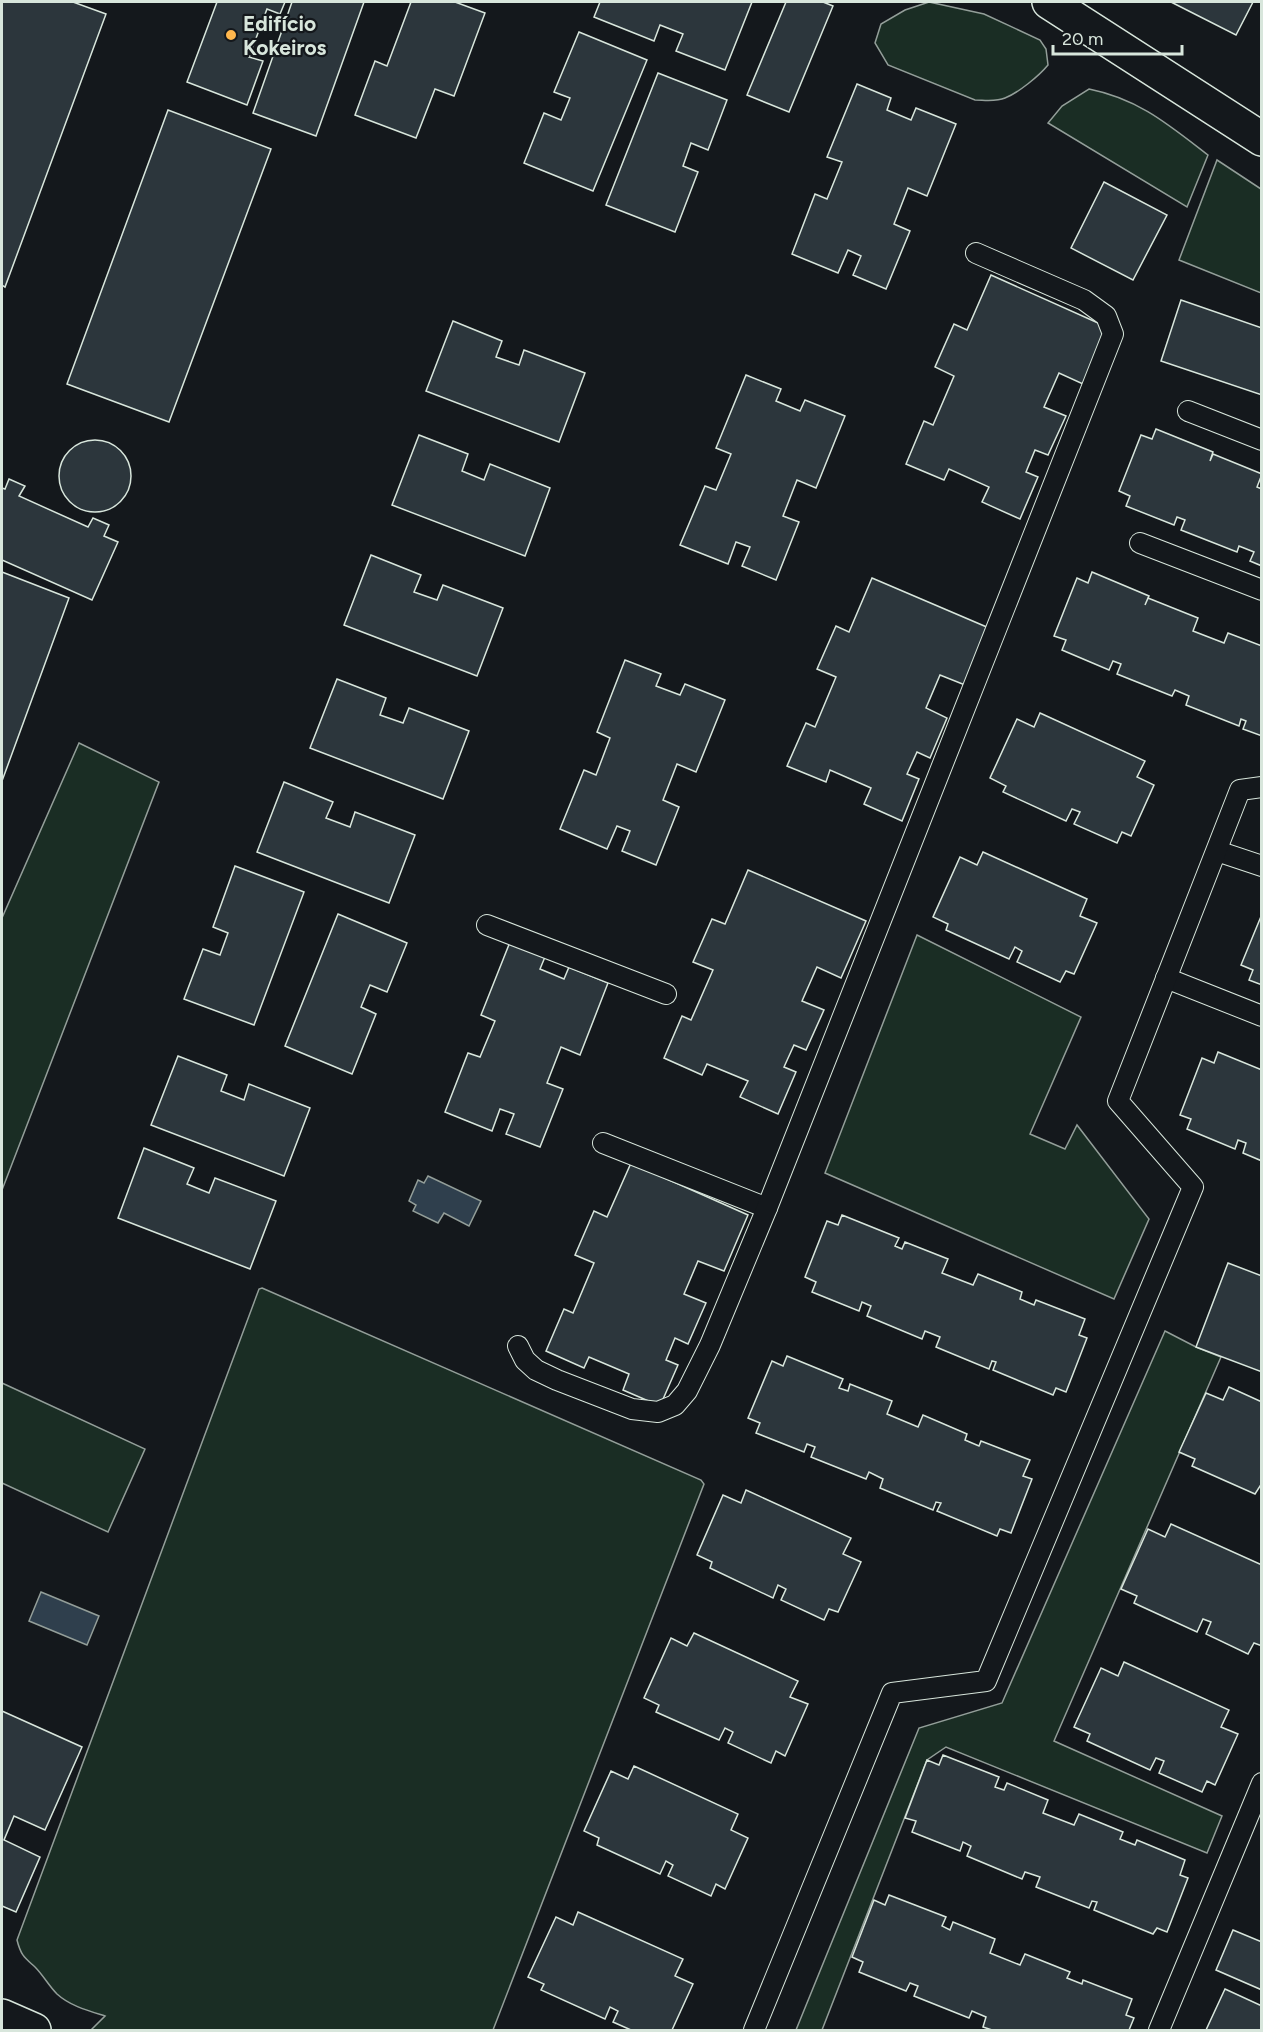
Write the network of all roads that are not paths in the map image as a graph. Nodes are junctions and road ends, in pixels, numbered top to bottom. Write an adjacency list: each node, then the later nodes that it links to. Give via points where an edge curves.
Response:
1 (1049, 2): 2 (main road)
2 (1262, 139)
3 (976, 253): 16 (lane, via 1084,300 1106,316 1113,334)
4 (1188, 411): 5 (lane)
5 (1262, 440)
6 (1140, 543): 7 (lane)
7 (1262, 590)
8 (1262, 787): 9 (lane, via 1240,790)
9 (1216, 851): 10 (lane); 12 (lane)
10 (1262, 866)
11 (487, 926): 13 (lane)
12 (1166, 978): 14 (lane); 21 (lane, via 1118,1101 1193,1187 986,1681 892,1693)
13 (666, 994)
14 (1262, 1016)
15 (603, 1143): 16 (lane)
16 (766, 1208): 17 (lane, via 710,1345 687,1391 675,1404 658,1412 632,1409 536,1370 525,1360)
17 (519, 1346)
18 (1262, 1783): 22 (lane)
19 (2, 2016): 20 (main road)
20 (34, 2031)
21 (754, 2031)
22 (1159, 2031)

